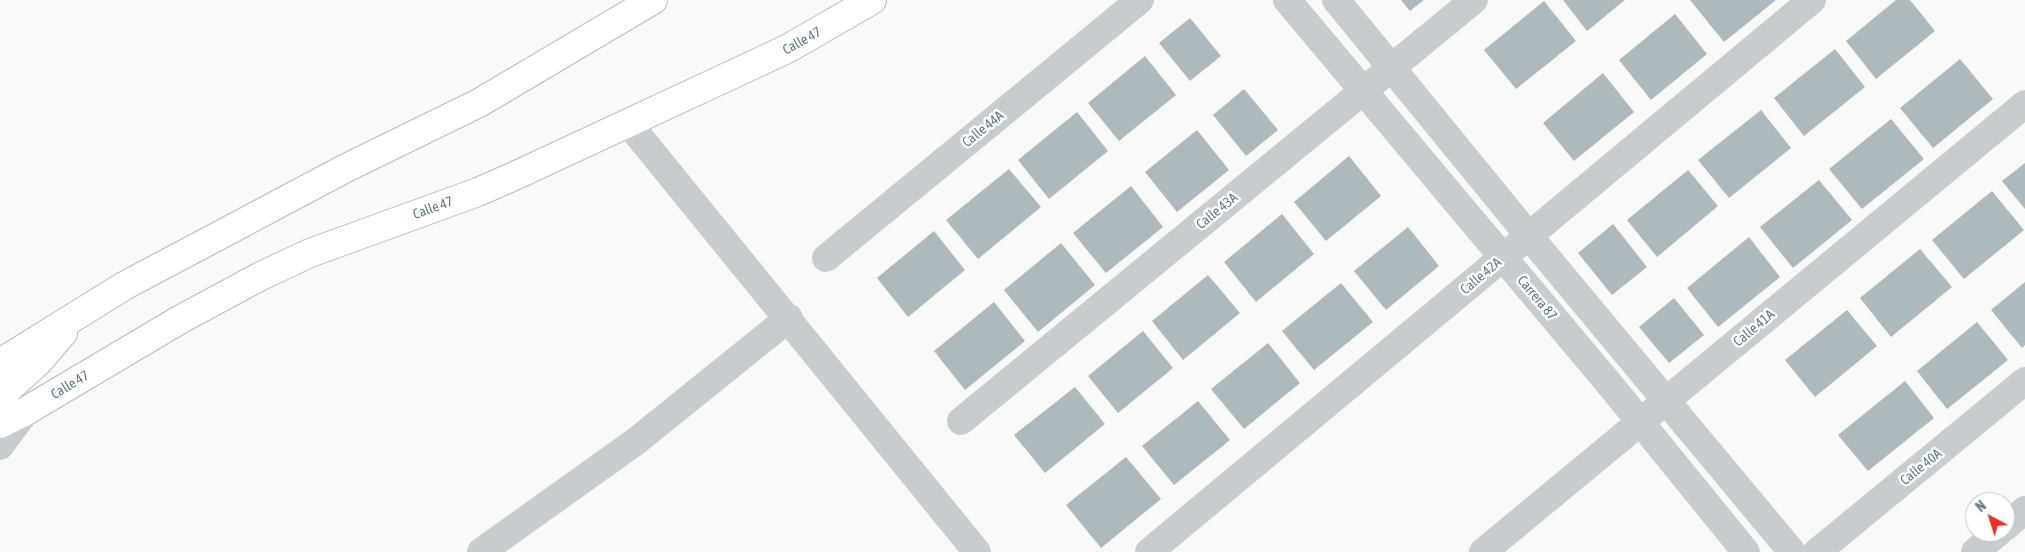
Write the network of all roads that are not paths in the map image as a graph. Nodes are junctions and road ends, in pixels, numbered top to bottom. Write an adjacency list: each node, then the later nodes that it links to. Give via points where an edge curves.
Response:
1 (653, 0): 15 (main road, via 479,103 320,181 124,286)
2 (872, 0): 11 (main road, Calle 47, via 787,49)
3 (1140, 0): 13 (street, Calle 44A)
4 (1287, 0): 9 (street, Carrera 87)
5 (1336, 0): 8 (street)
6 (1474, 0): 8 (street, Calle 43A)
7 (1812, 0): 12 (street, Calle 42A)
8 (1391, 68): 9 (street, Calle 43A); 12 (street)
9 (1363, 91): 14 (street, Carrera 87); 22 (street, Calle 43A)
10 (2025, 104): 20 (street, Calle 41A)
11 (629, 124): 16 (street); 21 (main road, Calle 47, via 478,192 310,252 180,319)
12 (1529, 236): 14 (street, Calle 42A); 20 (street)
13 (826, 258)
14 (1503, 258): 23 (street, Carrera 87); 31 (street, Calle 42A)
15 (80, 314): 17 (main road); 19 (main road, via 39,361)
16 (789, 318): 29 (street, via 635,442); 30 (street)
17 (0, 363)
18 (2025, 381): 35 (street, Calle 40A)
19 (0, 396)
20 (1666, 401): 23 (street, Calle 41A); 34 (street)
21 (26, 411): 24 (main road, Calle 47); 25 (street)
22 (960, 421)
23 (1640, 422): 32 (street, Calle 41A); 33 (street, Carrera 87)
24 (0, 424)
25 (0, 446)
26 (2025, 510): 27 (street)
27 (2015, 518)
28 (1987, 542): 36 (street)
29 (481, 552)
30 (977, 552)
31 (1149, 552)
32 (1483, 552)
33 (1746, 552)
34 (1792, 552)
35 (1817, 552)
36 (1975, 552)

